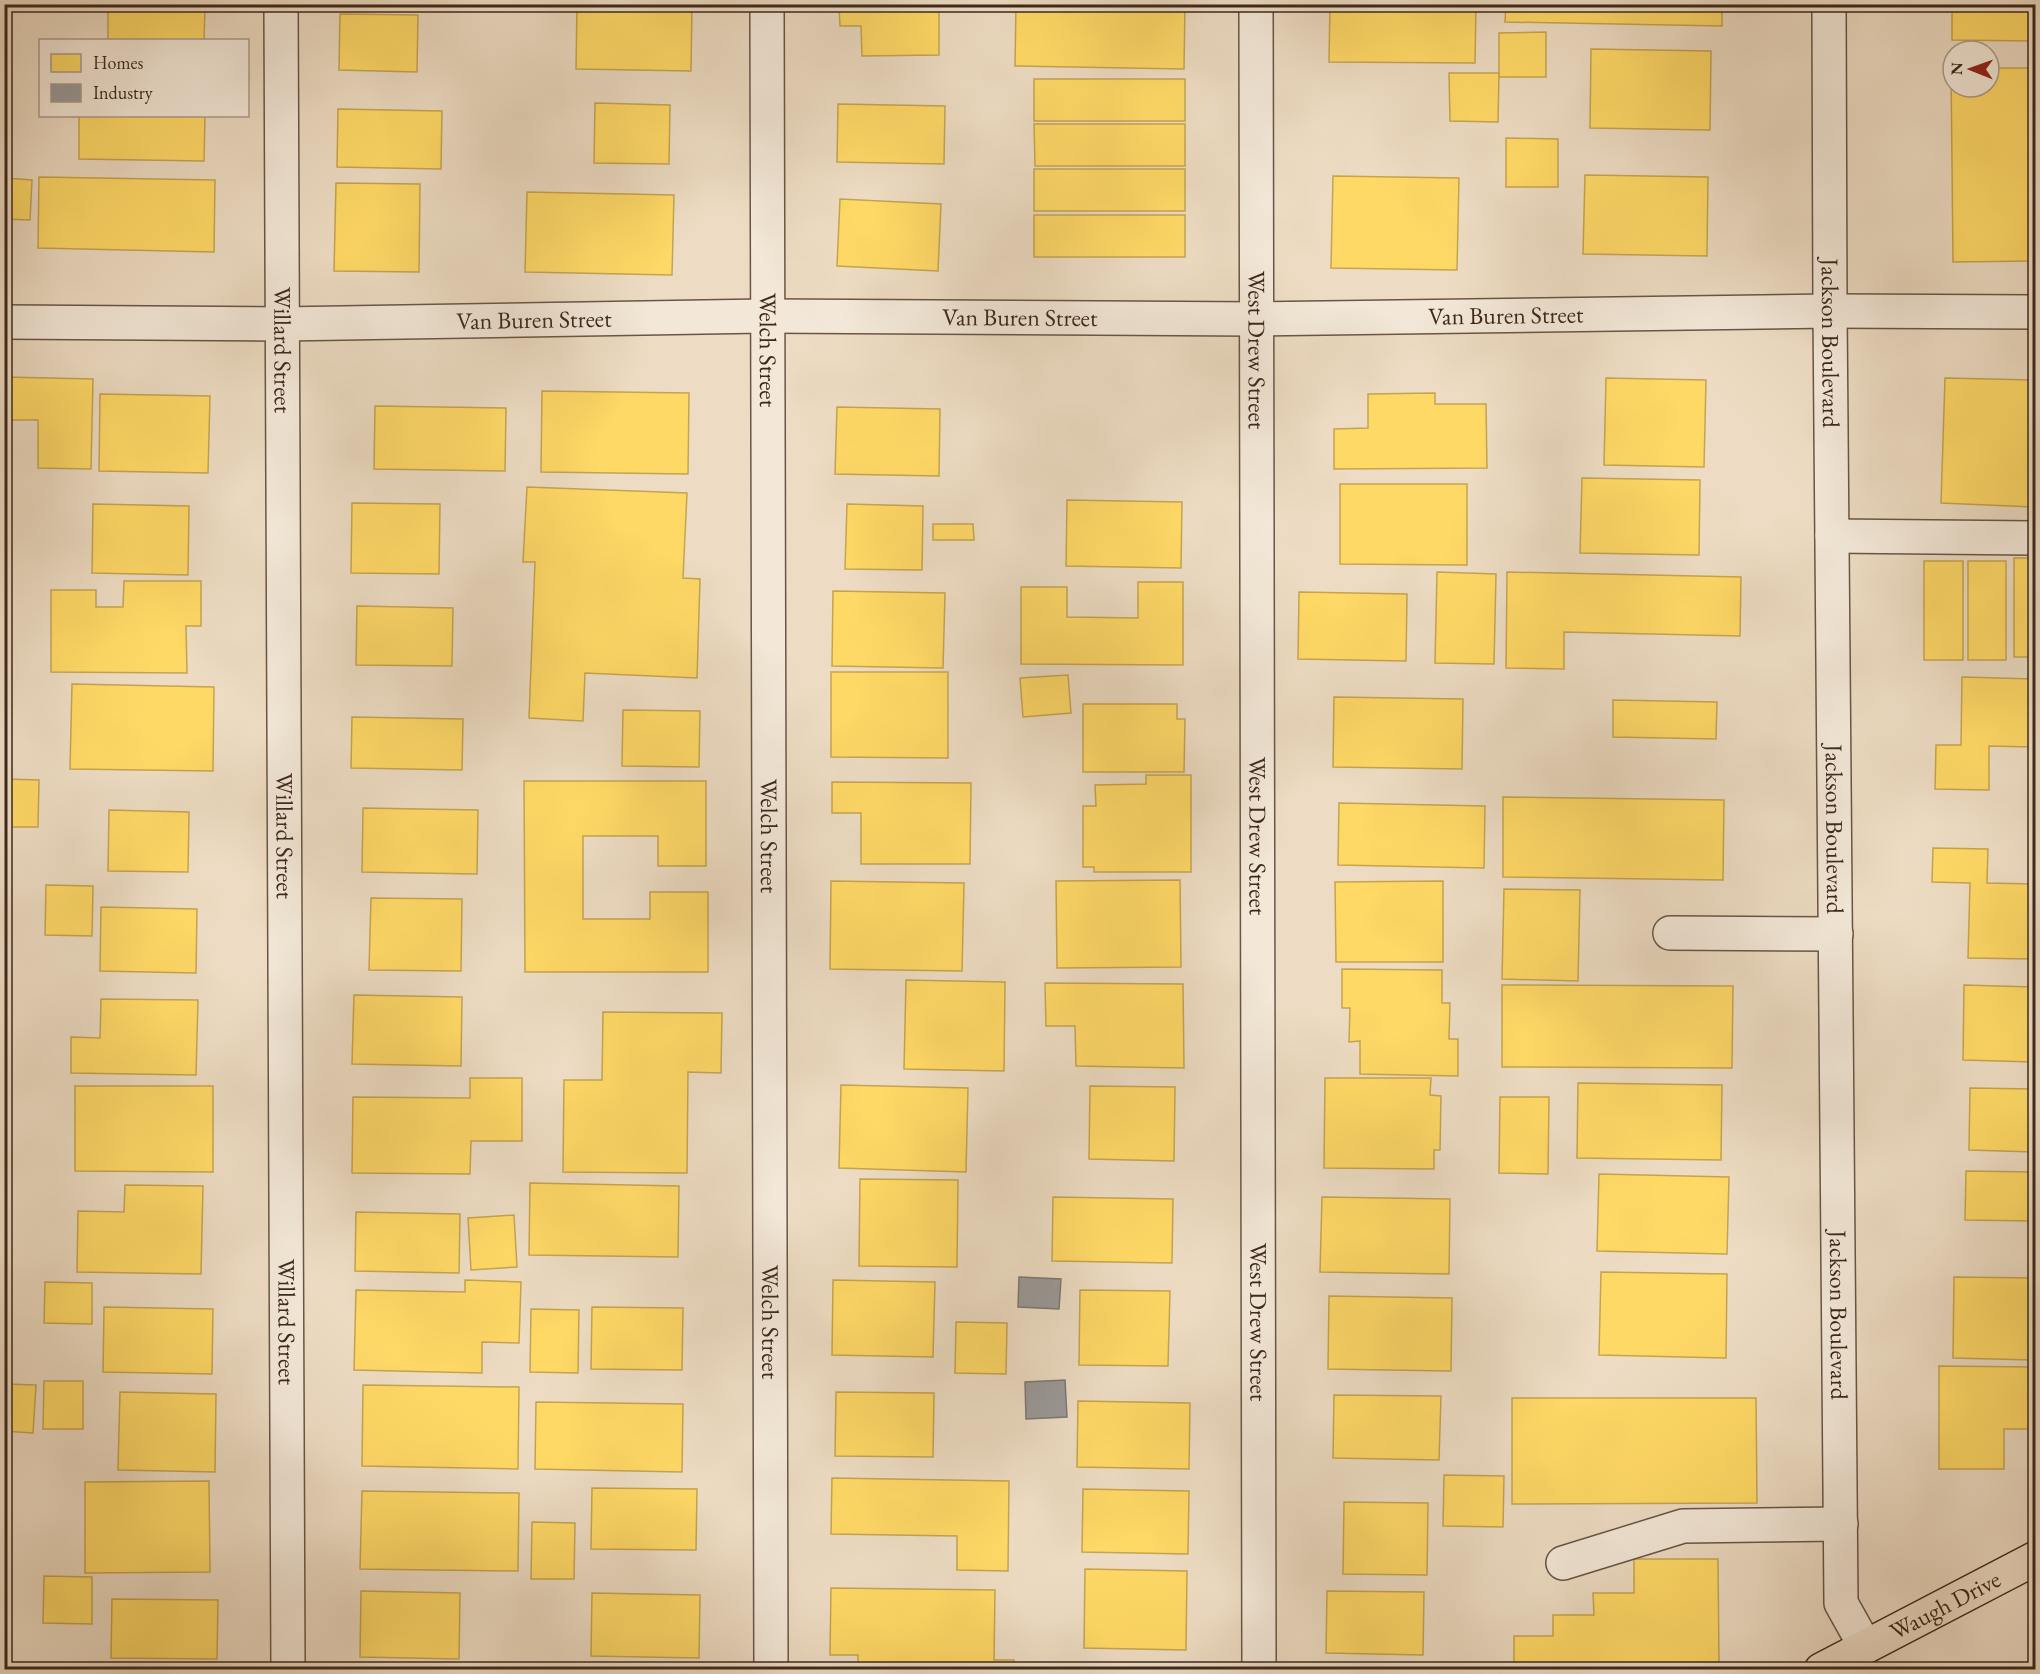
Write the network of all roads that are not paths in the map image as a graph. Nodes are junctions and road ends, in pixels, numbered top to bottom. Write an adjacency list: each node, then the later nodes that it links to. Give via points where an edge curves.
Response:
1 (281, 4): 10 (street, Willard Street)
2 (768, 4): 7 (street, Welch Street)
3 (1256, 4): 8 (street, West Drew Street)
4 (1829, 4): 5 (street, Jackson Boulevard)
5 (1830, 311): 6 (street, Van Buren Street); 8 (street, Van Buren Street); 11 (street, Jackson Boulevard)
6 (2036, 312)
7 (768, 316): 8 (street, Van Buren Street); 10 (street, Van Buren Street); 20 (street, Welch Street)
8 (1256, 319): 21 (street, West Drew Street)
9 (4, 322): 10 (street, Van Buren Street)
10 (282, 324): 19 (street, Willard Street)
11 (1832, 536): 12 (street); 14 (street, Jackson Boulevard)
12 (2036, 538)
13 (1670, 933): 14 (street)
14 (1836, 934): 15 (street, Jackson Boulevard)
15 (1840, 1524): 17 (street, via 1683,1526); 18 (street, Jackson Boulevard, via 1841,1603)
16 (2036, 1558): 18 (main road, Waugh Drive)
17 (1563, 1563)
18 (1865, 1646): 22 (main road, Waugh Drive)
19 (288, 1670)
20 (771, 1670)
21 (1259, 1670)
22 (1821, 1670)

